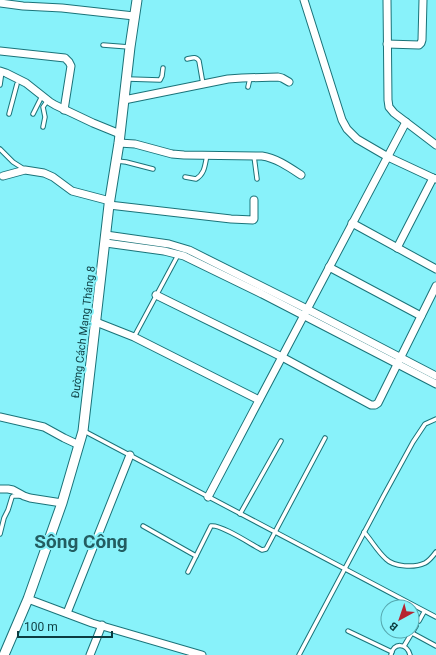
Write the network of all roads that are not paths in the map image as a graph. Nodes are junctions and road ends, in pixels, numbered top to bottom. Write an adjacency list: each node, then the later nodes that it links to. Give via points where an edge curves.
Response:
1 (42, 0): 7 (street)
2 (137, 0): 8 (street, Đường Cách Mạng Tháng 8)
3 (304, 0): 36 (street, via 342,120 357,140)
4 (387, 0): 9 (street)
5 (423, 0): 9 (street, via 421,43)
6 (0, 4): 7 (street)
7 (49, 8): 8 (street)
8 (134, 16): 11 (street, Đường Cách Mạng Tháng 8)
9 (387, 44): 29 (street, via 388,100 394,113)
10 (103, 45): 11 (lane)
11 (130, 47): 16 (street, Đường Cách Mạng Tháng 8)
12 (0, 50): 26 (street, via 65,58 72,66)
13 (187, 59): 20 (lane, via 198,59)
14 (163, 68): 16 (lane, via 160,80)
15 (1, 71): 18 (street); 21 (lane)
16 (126, 78): 25 (street, Đường Cách Mạng Tháng 8)
17 (250, 78): 19 (street, via 278,77); 20 (street); 22 (lane)
18 (18, 82): 23 (street, via 31,86); 27 (lane)
19 (289, 82)
20 (203, 84): 25 (street)
21 (0, 85)
22 (248, 87)
23 (42, 95): 24 (street); 28 (lane)
24 (48, 100): 26 (street); 30 (lane, via 43,107)
25 (124, 100): 31 (street, Đường Cách Mạng Tháng 8)
26 (64, 110): 31 (street)
27 (9, 114)
28 (33, 114)
29 (406, 122): 32 (street); 36 (street)
30 (43, 127)
31 (120, 138): 34 (street, via 172,154); 37 (street, Đường Cách Mạng Tháng 8)
32 (436, 145)
33 (0, 149): 39 (lane)
34 (207, 155): 35 (street); 42 (lane, via 202,175 196,179)
35 (254, 156): 40 (street, via 268,156); 44 (lane)
36 (388, 157): 43 (street); 47 (street)
37 (117, 161): 38 (lane); 46 (street, Đường Cách Mạng Tháng 8)
38 (153, 169)
39 (25, 170): 41 (street); 46 (street, via 48,174 72,192)
40 (301, 175)
41 (3, 176)
42 (185, 177)
43 (434, 178): 49 (street)
44 (257, 179)
45 (254, 200): 46 (street, via 254,220 232,220)
46 (110, 203): 48 (street, Đường Cách Mạng Tháng 8)
47 (352, 223): 49 (street); 51 (street)
48 (106, 239): 50 (street, via 164,251); 59 (street, Đường Cách Mạng Tháng 8)
49 (397, 248): 52 (street)
50 (180, 251): 54 (street, via 184,256); 55 (lane)
51 (329, 267): 56 (street); 58 (street)
52 (436, 269)
53 (436, 286): 58 (street)
54 (263, 291): 56 (street); 57 (street)
55 (156, 295): 60 (lane); 61 (street)
56 (307, 309): 57 (street); 62 (street)
57 (303, 316): 61 (street); 63 (street)
58 (421, 316): 62 (street)
59 (96, 322): 60 (street); 69 (street, Đường Cách Mạng Tháng 8)
60 (134, 337): 66 (street)
61 (282, 357): 63 (street, via 371,405 378,403); 66 (street)
62 (400, 357): 63 (street); 64 (street)
63 (397, 364): 65 (street)
64 (436, 376)
65 (436, 384)
66 (259, 400): 76 (street)
67 (0, 417): 72 (street, via 44,427)
68 (436, 419): 80 (lane, via 421,429)
69 (83, 430): 72 (street, Đường Cách Mạng Tháng 8); 73 (lane)
70 (325, 438): 81 (lane)
71 (281, 440): 78 (lane)
72 (79, 445): 77 (street, Đường Cách Mạng Tháng 8)
73 (130, 455): 76 (lane); 89 (street)
74 (0, 489): 75 (street, via 13,490)
75 (24, 496): 77 (street); 82 (lane, via 12,497)
76 (208, 497): 78 (lane)
77 (62, 503): 87 (street, Đường Cách Mạng Tháng 8)
78 (240, 514): 81 (lane)
79 (143, 526): 84 (lane)
80 (364, 532): 83 (lane, via 387,561 402,566 425,563); 85 (lane)
81 (275, 533): 84 (lane, via 266,549 262,550 214,525 211,526); 85 (lane)
82 (0, 534)
83 (436, 552)
84 (196, 556): 86 (lane)
85 (344, 569): 88 (lane); 102 (lane)
86 (188, 572)
87 (28, 599): 89 (street); 99 (street, Đường Cách Mạng Tháng 8)
88 (424, 612): 90 (lane); 91 (lane)
89 (67, 613): 92 (street)
90 (436, 618)
91 (420, 619)
92 (102, 626): 100 (street); 101 (street)
93 (348, 631): 98 (lane)
94 (420, 637): 97 (lane)
95 (408, 639): 96 (lane)
96 (404, 646): 98 (lane, via 397,646); 103 (lane)
97 (436, 646)
98 (391, 653)
99 (4, 655)
100 (90, 655)
101 (202, 655)
102 (299, 655)
103 (410, 655)

